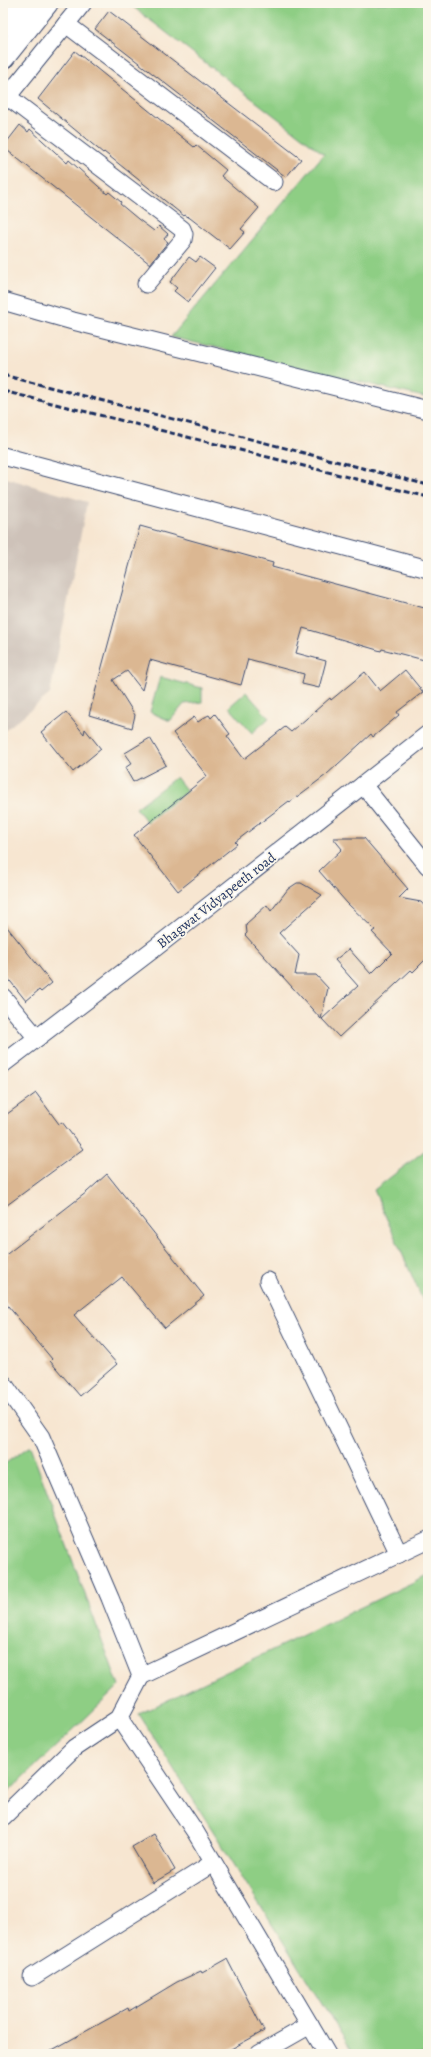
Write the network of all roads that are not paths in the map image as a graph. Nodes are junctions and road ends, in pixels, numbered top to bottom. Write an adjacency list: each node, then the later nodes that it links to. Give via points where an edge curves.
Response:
1 (7, 3): 5 (street)
2 (21, 3): 7 (street)
3 (47, 3): 8 (street)
4 (83, 3): 6 (street)
5 (3, 8)
6 (66, 24): 9 (street); 10 (street)
7 (3, 25)
8 (3, 58)
9 (5, 100): 11 (street, via 182,228 183,240)
10 (274, 182)
11 (146, 284)
12 (3, 301): 13 (street, via 72,321)
13 (428, 410)
14 (3, 456): 15 (street)
15 (428, 569)
16 (428, 734): 17 (street, Bhagwat Vidyapeeth road)
17 (363, 785): 18 (street); 20 (street, Bhagwat Vidyapeeth road)
18 (428, 866)
19 (3, 997): 20 (street)
20 (37, 1038): 21 (street, Bhagwat Vidyapeeth road)
21 (3, 1064)
22 (268, 1281): 25 (street)
23 (5, 1388): 26 (street, via 41,1437)
24 (428, 1540): 25 (street)
25 (399, 1554): 26 (street)
26 (141, 1676): 27 (street)
27 (119, 1718): 28 (street, via 74,1748); 29 (street, via 196,1833)
28 (3, 1816)
29 (213, 1863): 30 (street); 31 (street)
30 (32, 1977)
31 (310, 2025): 32 (street); 33 (street)
32 (259, 2054)
33 (327, 2054)

